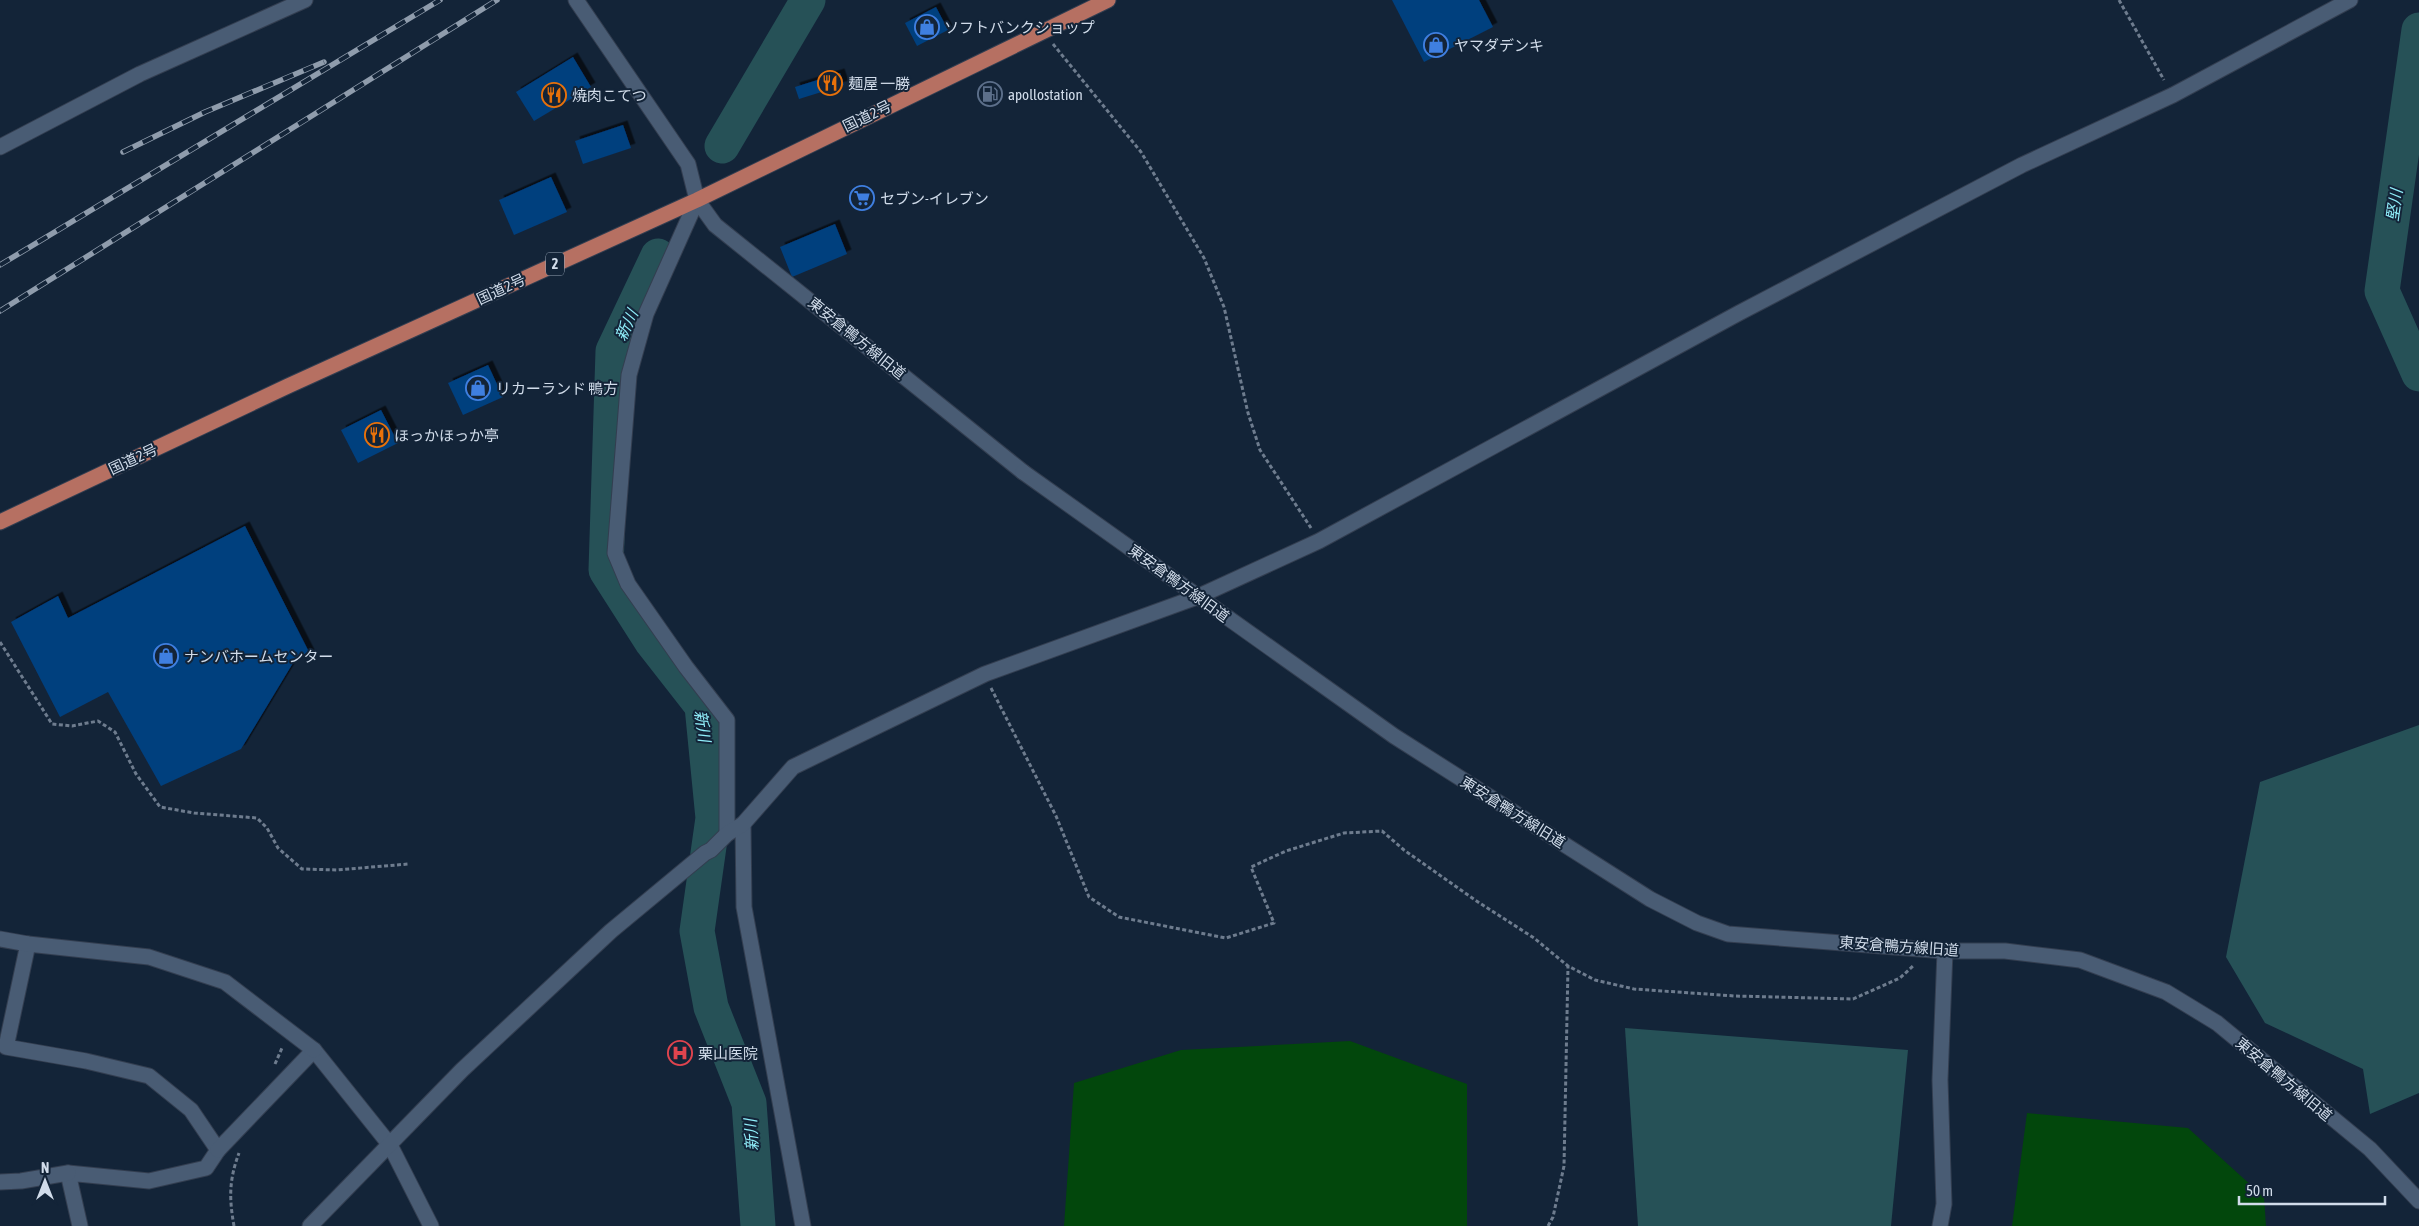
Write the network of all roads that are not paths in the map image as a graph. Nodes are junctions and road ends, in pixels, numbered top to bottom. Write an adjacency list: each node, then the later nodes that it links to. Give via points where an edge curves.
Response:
1 (305, 0): 5 (street, via 140,74)
2 (576, 0): 6 (street, via 688,164)
3 (1108, 0): 6 (highway, 国道2号 / 2)
4 (2350, 0): 8 (street, via 2172,95 2022,165 1757,304 1319,541)
5 (0, 147)
6 (696, 200): 7 (highway, 国道2号 / 2, via 288,386); 8 (street, 東安倉鴨方線旧道, via 715,225 1023,472); 10 (street, via 646,314 629,375 615,553 628,584 727,720)
7 (0, 522)
8 (1197, 597): 9 (street, via 984,674 793,767); 13 (street, 東安倉鴨方線旧道, via 1394,736 1650,899 1697,923 1728,934)
9 (743, 824): 10 (street); 23 (street, via 744,906)
10 (727, 834): 15 (street, via 611,931 462,1070)
11 (0, 939): 12 (street)
12 (28, 944): 14 (street, via 149,957 224,982); 16 (street, via 6,1047 86,1060 149,1076 191,1110)
13 (1938, 950): 19 (street, 東安倉鴨方線旧道, via 2005,951 2080,960 2166,992 2217,1023 2370,1149); 24 (street, via 1944,1204)
14 (314, 1050): 15 (street); 16 (street)
15 (390, 1145): 21 (street); 22 (street)
16 (218, 1150): 17 (street, via 206,1168 149,1181)
17 (68, 1173): 18 (street); 20 (street)
18 (0, 1182)
19 (2419, 1201)
20 (80, 1226)
21 (310, 1226)
22 (431, 1226)
23 (803, 1226)
24 (1940, 1226)

